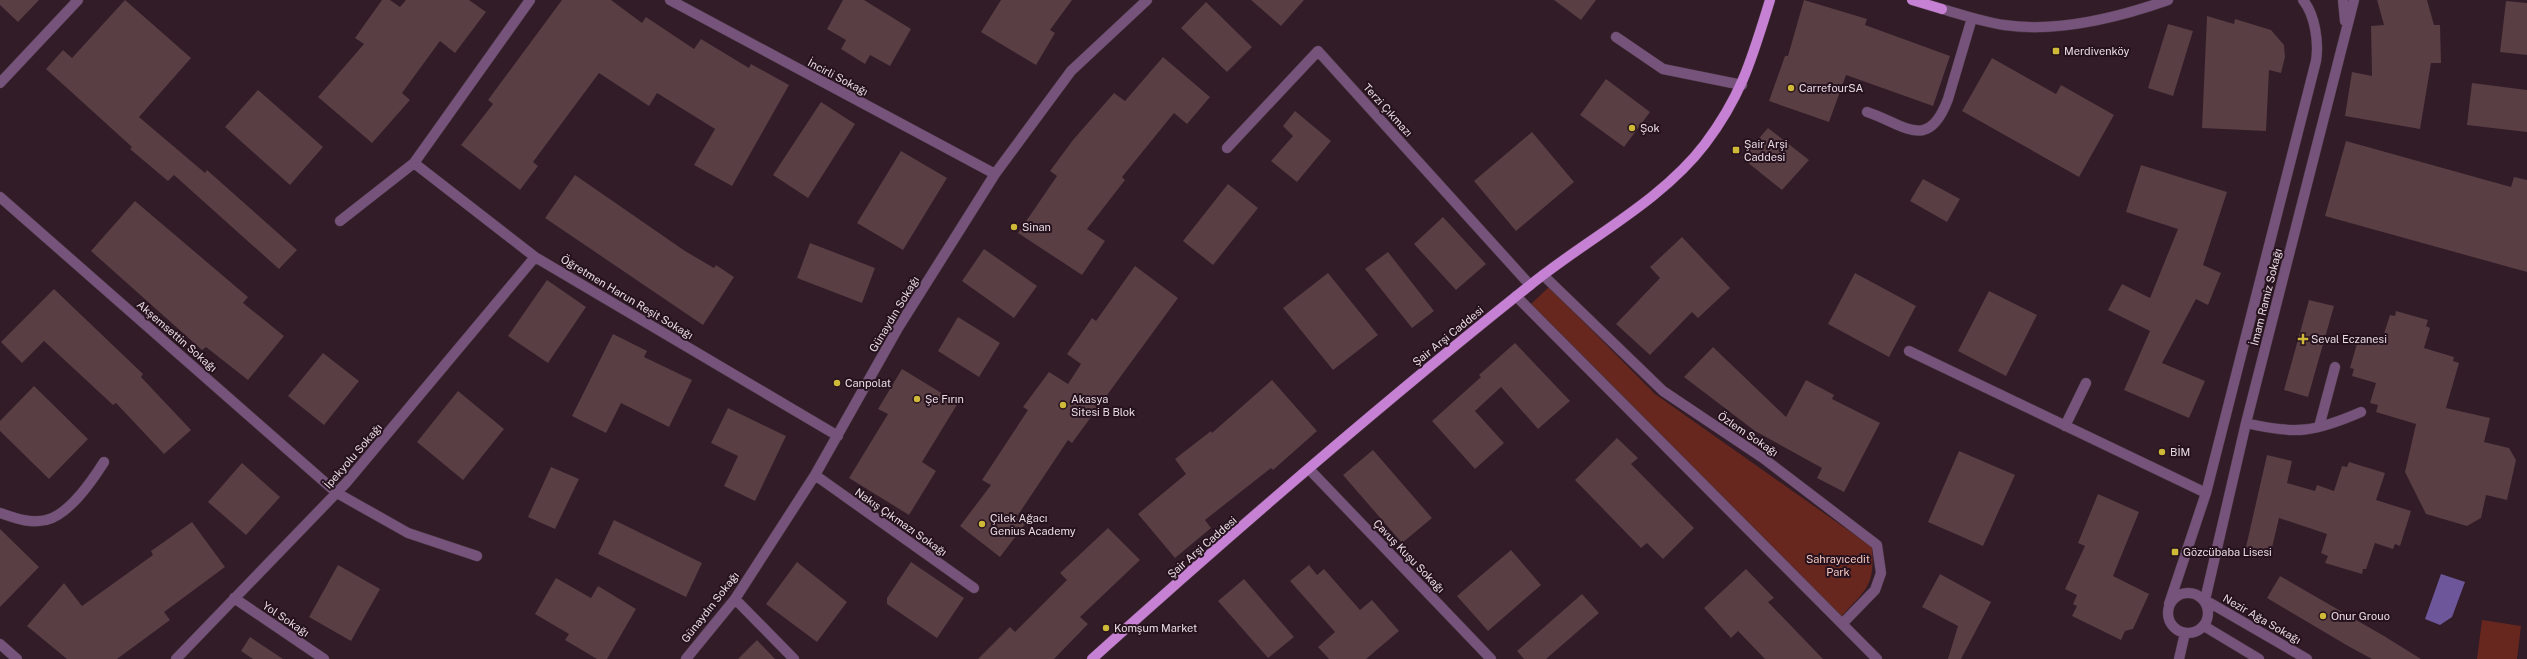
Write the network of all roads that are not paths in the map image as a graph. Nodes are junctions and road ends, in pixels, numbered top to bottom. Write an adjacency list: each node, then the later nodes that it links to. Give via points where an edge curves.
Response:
1 (78, 0): 16 (street)
2 (530, 0): 20 (street)
3 (670, 0): 21 (street, İncirli Sokağı)
4 (1147, 0): 21 (street, Günaydın Sokağı, via 1071,71)
5 (1770, 0): 17 (main road, Şair Arşi Caddesi)
6 (1912, 0): 12 (main road)
7 (1926, 0): 12 (main road)
8 (2168, 0): 13 (street, via 2112,18 2053,26 2018,27)
9 (2303, 0): 40 (street, İmam Ramiz Sokağı, via 2311,15 2317,42 2316,61)
10 (2343, 0): 15 (street)
11 (2354, 0): 15 (street, İmam Ramiz Sokağı)
12 (1942, 9): 13 (street)
13 (1972, 18): 18 (street, via 1944,111 1933,126 1919,132 1904,129)
14 (1616, 37): 17 (street, via 1663,69)
15 (2343, 41): 32 (street, İmam Ramiz Sokağı)
16 (0, 83)
17 (1742, 85): 25 (main road, Şair Arşi Caddesi, via 1704,146 1663,188)
18 (1867, 112)
19 (1227, 148): 26 (street, Terzi Çıkmazı, via 1318,51)
20 (414, 163): 23 (street); 24 (street, Öğretmen Harun Reşit Sokağı)
21 (995, 174): 35 (street, Günaydın Sokağı, via 898,328)
22 (0, 197): 39 (street, Akşemsettin Sokağı)
23 (340, 221)
24 (536, 257): 35 (street, Öğretmen Harun Reşit Sokağı); 39 (street, İpekyolu Sokağı)
25 (1543, 275): 26 (main road, Şair Arşi Caddesi); 48 (street, Özlem Sokağı, via 1663,391 1763,458 1877,545 1881,574 1875,590)
26 (1530, 285): 27 (main road, Şair Arşi Caddesi)
27 (1516, 296): 37 (main road, Şair Arşi Caddesi); 48 (street)
28 (1909, 351): 33 (street)
29 (2335, 367): 34 (street)
30 (2086, 383): 33 (street)
31 (2361, 412): 34 (street)
32 (2246, 423): 34 (street, via 2278,430 2301,431); 46 (street, İmam Ramiz Sokağı)
33 (2065, 426): 40 (street)
34 (2319, 428)
35 (838, 436): 38 (street, Günaydın Sokağı)
36 (104, 462): 41 (street, via 92,482 67,508 47,520 28,522)
37 (1309, 469): 57 (main road, Şair Arşi Caddesi); 58 (street, Çavuş Kuşu Sokağı)
38 (815, 475): 43 (street, Nakış Çıkmazı Sokağı); 45 (street, Günaydın Sokağı)
39 (338, 493): 42 (street, Akşemsettin Sokağı, via 408,533); 44 (street, İpekyolu Sokağı)
40 (2206, 493): 47 (street, İmam Ramiz Sokağı)
41 (0, 513)
42 (476, 556)
43 (974, 588)
44 (234, 598): 53 (street, İpekyolu Sokağı); 54 (street, Yol Sokağı)
45 (735, 599): 55 (street, Günaydın Sokağı); 56 (street)
46 (2205, 600): 47 (street, via 2189,592 2177,595); 49 (street, via 2209,613); 62 (street, Nezir Ağa Sokağı)
47 (2169, 604): 50 (street, via 2170,622)
48 (1843, 623): 59 (street)
49 (2204, 626): 50 (street, via 2192,633); 61 (street)
50 (2185, 633): 60 (street)
51 (0, 644): 52 (street)
52 (17, 659)
53 (176, 659)
54 (324, 659)
55 (686, 659)
56 (794, 659)
57 (1092, 659)
58 (1491, 659)
59 (1877, 659)
60 (2179, 659)
61 (2259, 659)
62 (2307, 659)

